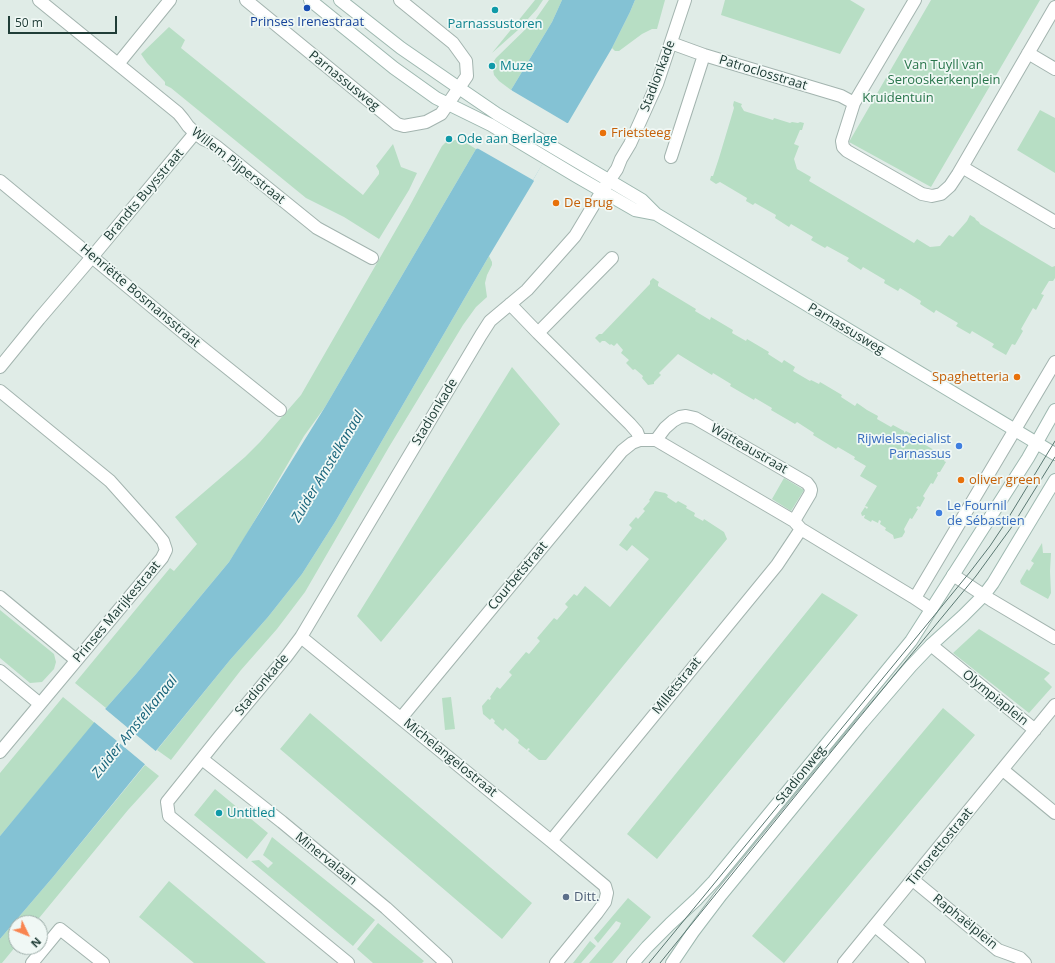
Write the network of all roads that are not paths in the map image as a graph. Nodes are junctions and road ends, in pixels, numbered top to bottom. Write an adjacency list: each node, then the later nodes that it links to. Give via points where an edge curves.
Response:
1 (40, 0): 13 (street, Willem Pijperstraat)
2 (170, 0): 13 (street)
3 (246, 0): 17 (street, Parnassusweg, via 397,124 404,126 426,122)
4 (310, 0): 17 (street, Parnassusweg, via 394,68 436,98)
5 (340, 0): 15 (street, Parnassusweg, via 401,48)
6 (400, 0): 15 (street, via 453,43 466,61 467,76)
7 (685, 0): 10 (street, Stadionkade)
8 (915, 0): 16 (street)
9 (1055, 7): 11 (street)
10 (670, 44): 12 (street, Patroclosstraat); 21 (street, Stadionkade, via 641,121)
11 (1028, 53): 14 (street); 20 (street)
12 (704, 55): 16 (street, Patroclosstraat); 19 (street)
13 (118, 64): 18 (street, Willem Pijperstraat, via 178,113)
14 (1055, 69)
15 (459, 88): 17 (street); 21 (street, Parnassusweg, via 497,114)
16 (854, 102): 20 (street, via 842,141 847,151 922,194 932,196 941,194 950,186)
17 (445, 109): 23 (street, Parnassusweg, via 491,125)
18 (195, 133): 26 (street, Brandts Buysstraat); 27 (street, Willem Pijperstraat, via 217,147 317,228)
19 (671, 157)
20 (962, 167): 25 (street)
21 (610, 180): 23 (street, Stadionkade); 24 (street, Parnassusweg, via 642,200)
22 (0, 181): 26 (street, Henriëtte Bosmansstraat)
23 (602, 191): 24 (street, Parnassusweg, via 635,210); 29 (street, Stadionkade, via 575,236 527,290)
24 (656, 214): 36 (street, Parnassusweg)
25 (1055, 222)
26 (92, 257): 32 (street, Brandts Buysstraat); 34 (street, Henriëtte Bosmansstraat)
27 (372, 258)
28 (612, 258): 30 (street)
29 (510, 304): 30 (street); 48 (street, Stadionkade, via 490,321 481,335)
30 (538, 333): 37 (street, via 630,424)
31 (1055, 362): 36 (street)
32 (0, 367)
33 (0, 391): 51 (street, Prinses Marijkestraat, via 110,481 163,541 166,550)
34 (280, 410)
35 (1055, 410): 39 (street)
36 (1015, 430): 39 (street, Parnassusweg); 46 (street)
37 (640, 440): 38 (street); 55 (street, Courbetstraat, via 622,451)
38 (656, 440): 42 (street); 42 (street, Watteaustraat, via 665,428 680,417 695,418 807,483 811,490)
39 (1037, 443): 40 (street); 43 (street)
40 (1055, 454)
41 (1055, 480): 44 (street)
42 (797, 525): 46 (street); 61 (street, Milletstraat, via 776,565)
43 (953, 575): 44 (street); 47 (street, Stadionweg)
44 (984, 594): 49 (street); 50 (street, Stadionweg)
45 (0, 597): 51 (street)
46 (915, 598): 47 (street)
47 (931, 609): 70 (street, Stadionweg, via 911,641 714,881)
48 (301, 637): 55 (street, Michelangelostraat); 58 (street, Stadionkade)
49 (1055, 638)
50 (931, 645): 56 (street, Olympiaplein); 71 (street, Stadionweg, via 862,722 720,895)
51 (76, 660): 53 (street, Prinses Marijkestraat)
52 (0, 671): 53 (street)
53 (40, 704): 57 (street, Prinses Marijkestraat)
54 (1055, 705): 56 (street, Olympiaplein)
55 (401, 718): 61 (street, Michelangelostraat)
56 (1035, 730): 59 (street, Tintorettostraat)
57 (0, 752)
58 (202, 759): 67 (street, Stadionkade, via 167,802 169,816); 68 (street, Minervalaan, via 386,908)
59 (1003, 770): 60 (street); 62 (street, Tintorettostraat)
60 (1055, 813)
61 (551, 841): 69 (street, Michelangelostraat, via 599,880 607,893 598,913)
62 (913, 880): 63 (street, Tintorettostraat); 64 (street, Raphaëlplein, via 998,950)
63 (875, 926): 72 (street, Tintorettostraat); 73 (street)
64 (1020, 961)
65 (32, 963): 66 (street, via 60,929)
66 (103, 963)
67 (348, 963)
68 (446, 963)
69 (556, 963)
70 (633, 963)
71 (672, 963)
72 (844, 963)
73 (919, 963)

